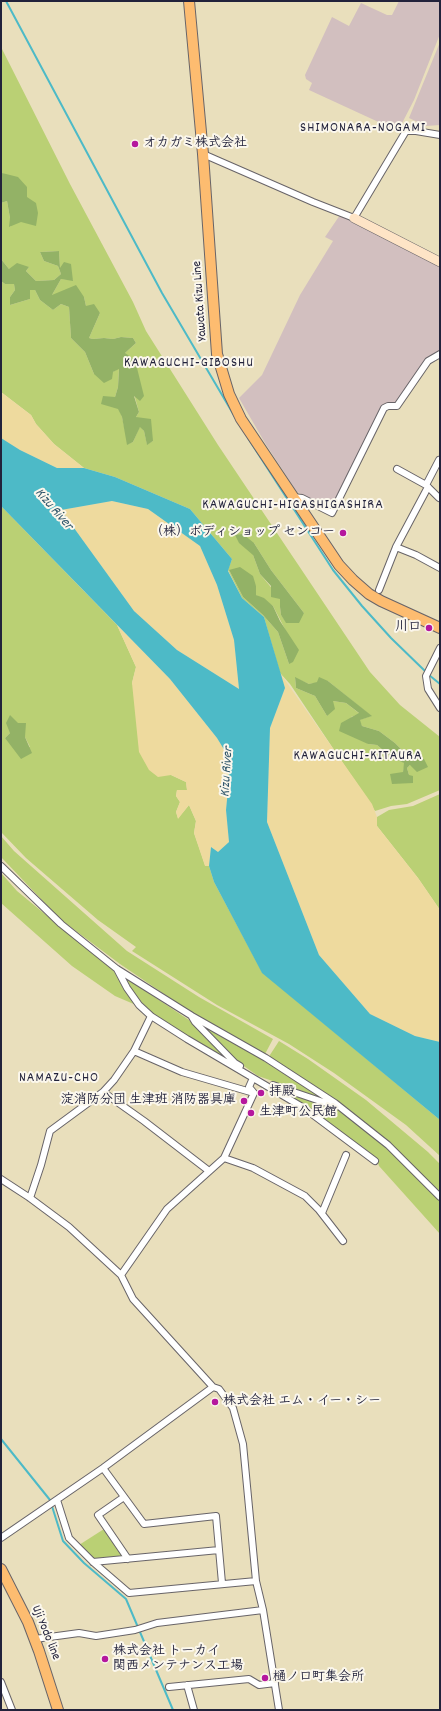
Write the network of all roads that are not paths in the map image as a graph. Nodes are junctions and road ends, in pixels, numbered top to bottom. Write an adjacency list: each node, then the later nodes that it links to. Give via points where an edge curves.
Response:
1 (189, 1): 3 (main road, Yawata Kizu Line)
2 (440, 135): 4 (street, via 406,131)
3 (203, 154): 4 (street); 12 (main road, Yawata Kizu Line, via 217,354 229,394 241,419)
4 (354, 218): 5 (street)
5 (440, 262)
6 (440, 354): 12 (street, via 428,361 397,406 384,408 332,514)
7 (438, 460): 10 (street)
8 (440, 467): 10 (street)
9 (397, 469): 11 (street)
10 (431, 476): 11 (street)
11 (427, 486): 13 (street); 14 (street)
12 (293, 496): 17 (main road, Yawata Kizu Line, via 339,565 353,580 381,601)
13 (439, 498)
14 (396, 547): 15 (street); 16 (street)
15 (440, 568)
16 (379, 590)
17 (440, 628)
18 (440, 648): 19 (street, via 426,676 428,689)
19 (440, 708)
20 (1, 866): 21 (street, via 61,924)
21 (117, 969): 22 (street, via 139,1005); 23 (street)
22 (151, 1016): 24 (street); 25 (street)
23 (192, 1016): 25 (street, via 235,1063); 28 (street, via 266,1058)
24 (134, 1051): 26 (street); 27 (street, via 182,1072)
25 (253, 1078): 27 (street, via 249,1087); 28 (street, via 333,1105); 31 (street, via 304,1108)
26 (103, 1092): 32 (street, via 144,1120); 35 (street, via 50,1131 42,1165)
27 (254, 1093): 30 (street)
28 (335, 1103): 34 (street, via 388,1145)
29 (346, 1155): 36 (street)
30 (224, 1158): 32 (street); 36 (street, via 253,1168 287,1185 304,1196)
31 (375, 1161)
32 (209, 1171): 38 (street, via 167,1209)
33 (1, 1179): 35 (street)
34 (440, 1197)
35 (30, 1198): 38 (street, via 69,1227)
36 (322, 1213): 37 (street)
37 (343, 1241)
38 (121, 1275): 39 (street, via 133,1299)
39 (213, 1386): 40 (street); 48 (street, via 219,1389 232,1405 241,1433)
40 (103, 1468): 41 (street); 42 (street)
41 (124, 1497): 44 (street, via 144,1524 216,1516); 45 (street, via 98,1515)
42 (57, 1500): 43 (street); 46 (street, via 68,1538)
43 (1, 1538)
44 (219, 1550): 45 (street); 49 (street)
45 (128, 1559): 46 (street)
46 (93, 1562): 49 (street, via 129,1593)
47 (1, 1569): 51 (main road, Uji Yodo line)
48 (256, 1581): 49 (street); 50 (street)
49 (222, 1583)
50 (264, 1610): 51 (street, via 158,1623 135,1630 96,1636 79,1633); 53 (street)
51 (35, 1639): 57 (main road, Uji Yodo line)
52 (1, 1682): 56 (street)
53 (275, 1683): 54 (street, via 259,1685 249,1679); 59 (street)
54 (188, 1685): 55 (street); 58 (street)
55 (169, 1687)
56 (12, 1710)
57 (58, 1710)
58 (194, 1710)
59 (279, 1710)

